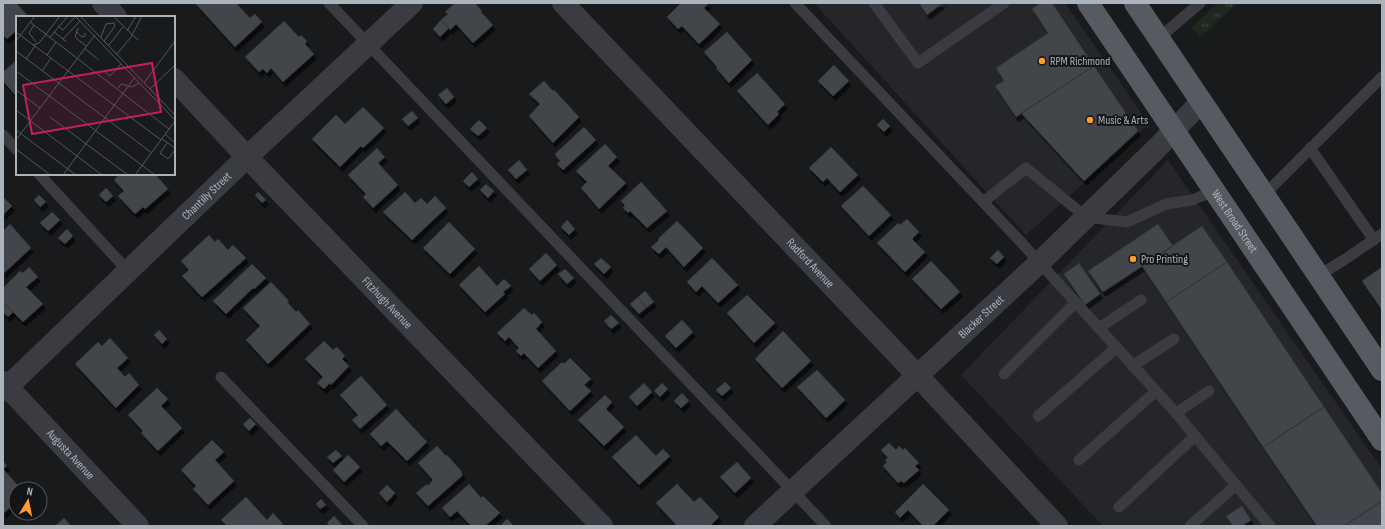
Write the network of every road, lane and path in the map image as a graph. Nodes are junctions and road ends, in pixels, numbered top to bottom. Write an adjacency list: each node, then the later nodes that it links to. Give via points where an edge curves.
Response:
1 (103, 3): 11 (street)
2 (329, 3): 13 (lane)
3 (412, 3): 13 (street, Chantilly Street)
4 (563, 3): 39 (street, Radford Avenue)
5 (796, 3): 25 (lane)
6 (874, 3): 7 (lane, via 918,63)
7 (1004, 3)
8 (1088, 3): 17 (main road, West Broad Street)
9 (1136, 3): 12 (main road)
10 (1200, 3): 12 (lane)
11 (115, 16)
12 (1159, 38): 16 (main road)
13 (368, 44): 21 (street, Chantilly Street); 50 (lane)
14 (1382, 77): 19 (lane)
15 (175, 80): 21 (street, Fitzhugh Avenue)
16 (1201, 102): 17 (street, Blacker Street); 24 (main road)
17 (1174, 131): 23 (main road, West Broad Street); 26 (street, Blacker Street)
18 (3, 135): 20 (lane)
19 (1310, 148): 24 (lane); 27 (lane)
20 (16, 149)
21 (247, 157): 29 (street, Chantilly Street); 54 (street, Fitzhugh Avenue)
22 (40, 175): 29 (lane)
23 (1214, 191): 26 (lane, via 1192,200 1166,204 1127,222); 47 (main road, West Broad Street)
24 (1264, 195): 30 (main road)
25 (983, 202): 26 (lane, via 1026,168); 28 (lane)
26 (1086, 217): 28 (street, Blacker Street)
27 (1378, 237): 30 (lane)
28 (1039, 263): 32 (lane); 39 (street, Blacker Street)
29 (128, 271): 41 (street, Chantilly Street)
30 (1318, 276): 37 (main road)
31 (1141, 300): 33 (lane)
32 (1075, 303): 33 (lane); 38 (lane)
33 (1099, 328): 35 (lane)
34 (1174, 339): 36 (lane)
35 (1116, 348): 36 (lane); 45 (lane)
36 (1132, 366): 42 (lane)
37 (1382, 370)
38 (1004, 374)
39 (918, 376): 50 (street, Blacker Street); 57 (street, Radford Avenue)
40 (221, 377): 53 (lane)
41 (5, 386): 52 (street, Augusta Avenue)
42 (1156, 391): 44 (lane); 48 (lane)
43 (1209, 391): 44 (lane)
44 (1176, 413): 46 (lane)
45 (1038, 416)
46 (1196, 436): 49 (lane); 51 (lane)
47 (1382, 440)
48 (1079, 460)
49 (1236, 485): 58 (lane); 59 (lane)
50 (792, 490): 55 (street, Blacker Street); 56 (lane)
51 (1119, 507)
52 (138, 526)
53 (363, 526)
54 (602, 526)
55 (755, 526)
56 (826, 526)
57 (1057, 526)
58 (1190, 526)
59 (1270, 526)

